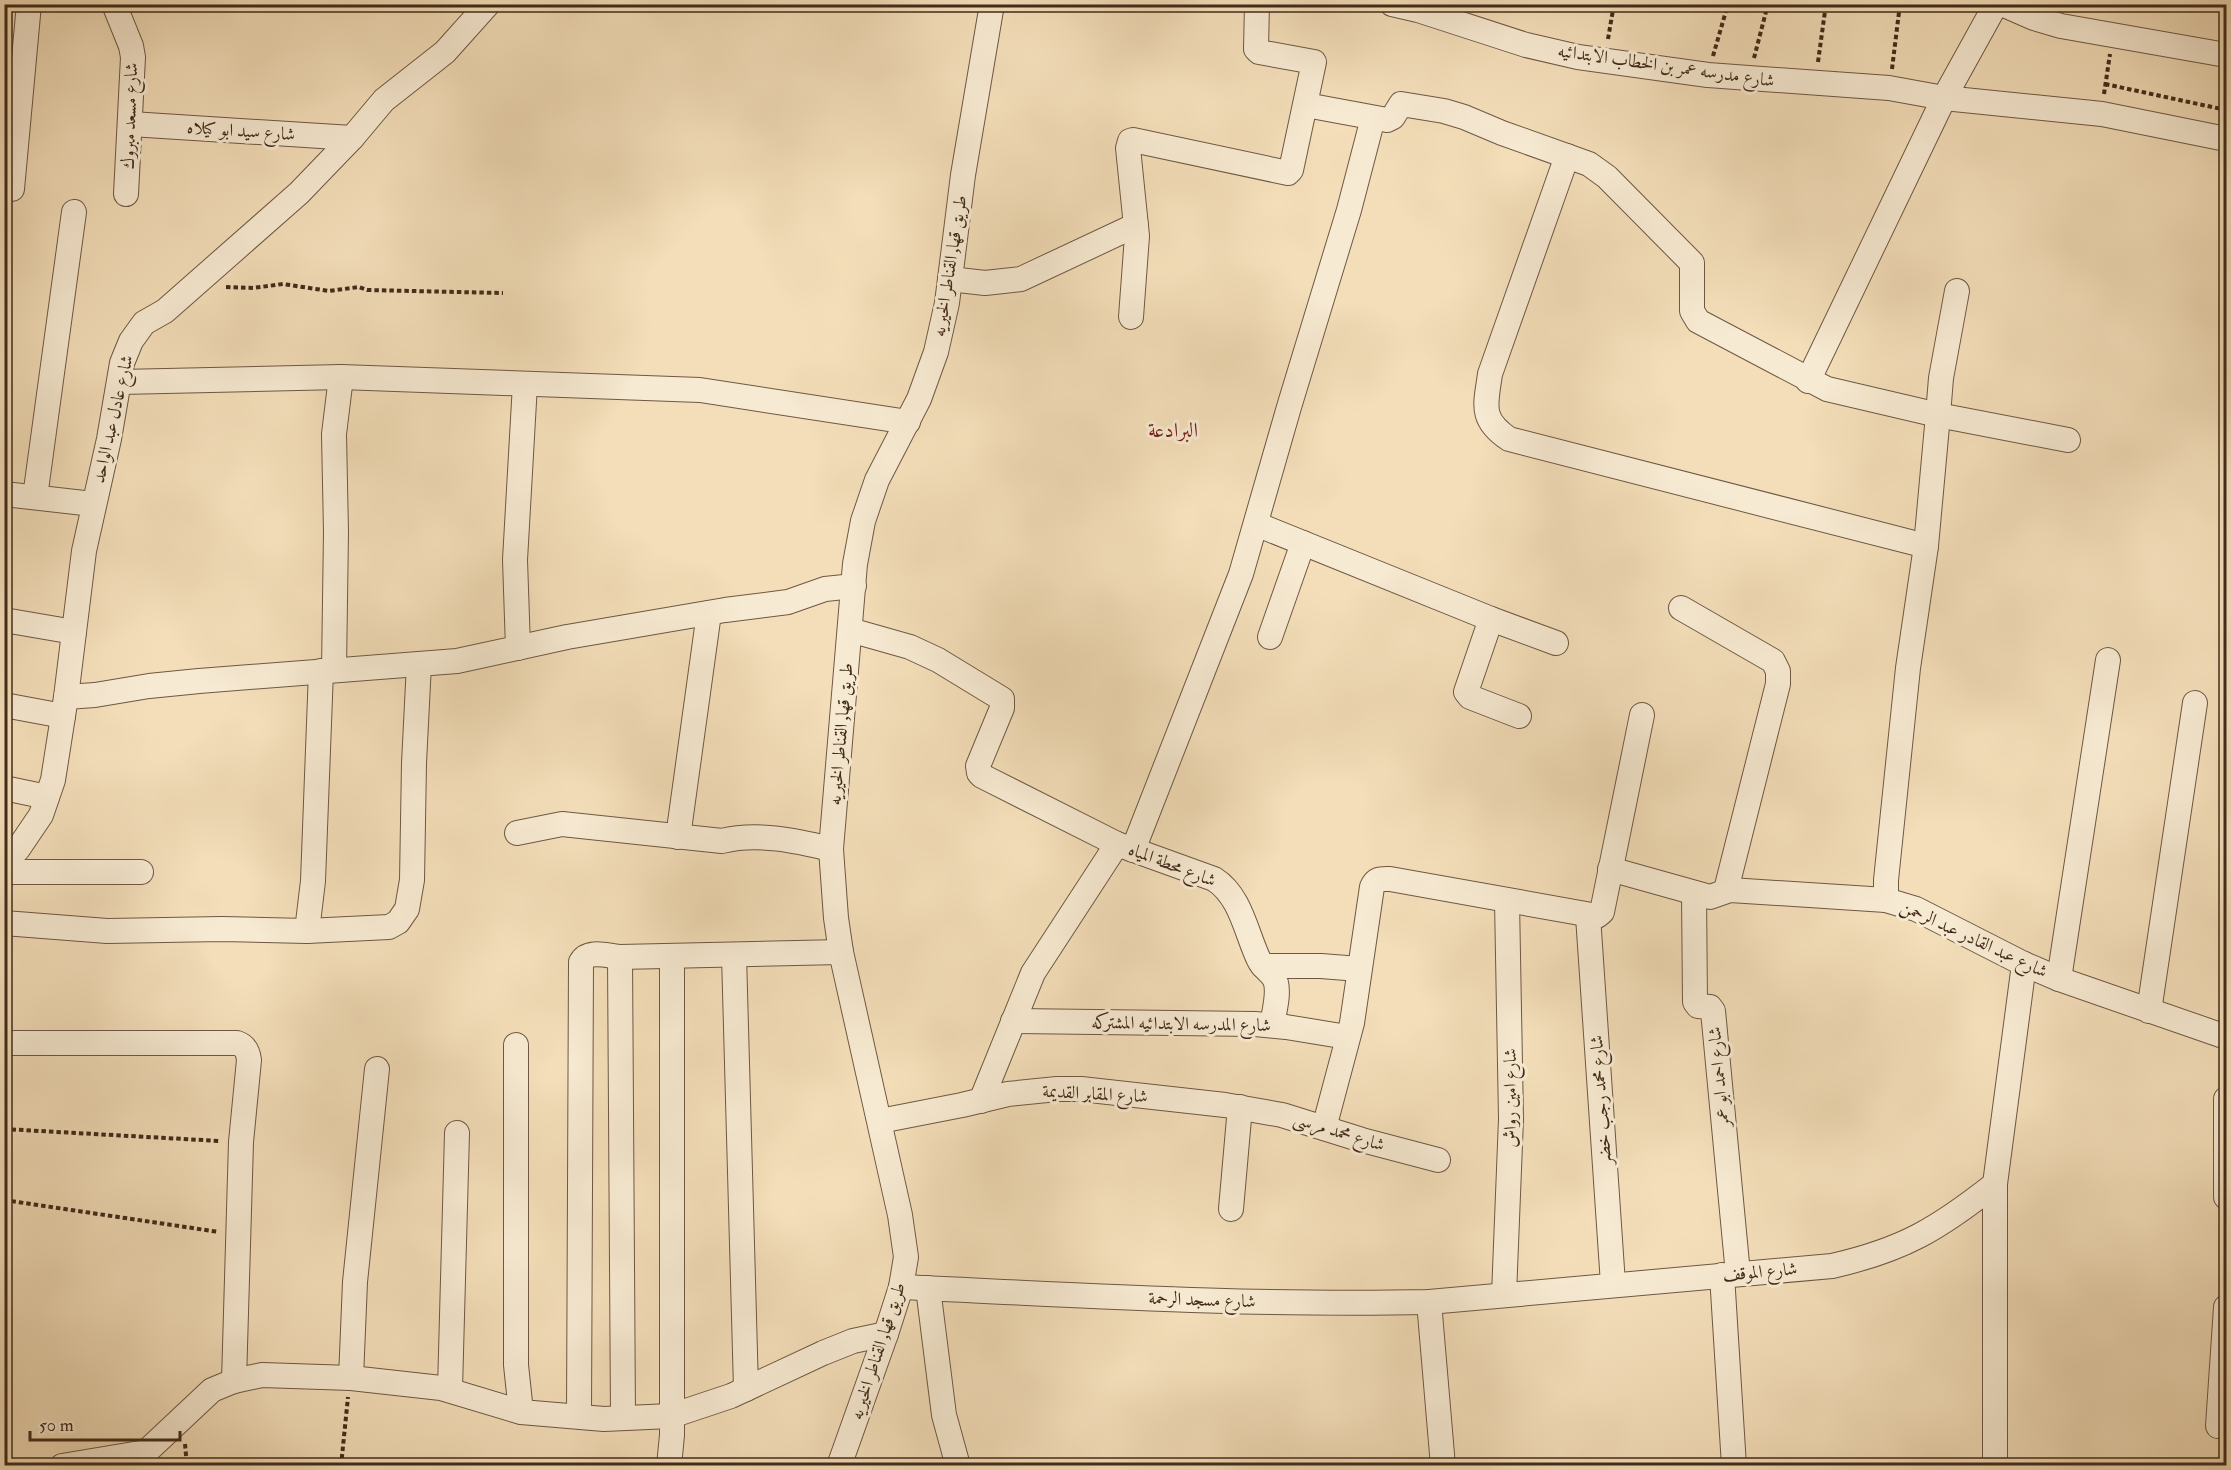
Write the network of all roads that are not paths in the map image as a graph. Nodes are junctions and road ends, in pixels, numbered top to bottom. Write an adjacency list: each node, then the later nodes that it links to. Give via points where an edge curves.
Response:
1 (29, 4): 17 (street)
2 (114, 4): 13 (street, شارع مسعد مبروك, via 133,57)
3 (488, 4): 14 (street, شارع عادل عبد الواحد, via 445,52 384,100)
4 (992, 4): 21 (street, طريق قها, القناطر الخيريه)
5 (1257, 4): 11 (street, via 1256,49 1314,62)
6 (1392, 4): 10 (street, شارع مدرسه عمر بن الخطاب الابتدائيه, via 1526,45 1604,61 1749,79 1889,88)
7 (1996, 4): 10 (street)
8 (2002, 4): 9 (street, via 2061,26)
9 (2226, 55)
10 (1944, 98): 15 (street, شارع مدرسه عمر بن الخطاب الابتدائيه, via 2102,114); 25 (street)
11 (1306, 105): 12 (street); 20 (street, via 1288,173 1130,141)
12 (1372, 118): 16 (street, via 1390,120 1404,104 1444,111); 34 (street, via 1349,210)
13 (131, 124): 14 (street, شارع سيد ابو كيلاه); 18 (street, شارع مسعد مبروك)
14 (352, 138): 26 (street, شارع عادل عبد الواحد, via 299,193 165,311 144,323 122,363)
15 (2226, 139)
16 (1567, 156): 25 (street, via 1599,170 1689,259 1693,266 1692,311 1698,321); 36 (street, via 1490,374 1486,410 1494,429 1509,439)
17 (12, 189)
18 (126, 194)
19 (74, 212): 32 (street)
20 (1136, 225): 21 (street, via 1021,279 985,283); 23 (street)
21 (950, 279): 29 (street, طريق قها, القناطر الخيريه, via 936,352)
22 (1957, 291): 28 (street)
23 (1131, 317)
24 (341, 377): 26 (street); 27 (street); 49 (street, via 334,435 336,532)
25 (1808, 381): 28 (street, via 1847,395)
26 (120, 382): 33 (street, شارع عادل عبد الواحد)
27 (525, 384): 29 (street, via 700,390); 46 (street, via 515,560)
28 (1938, 415): 30 (street); 36 (street)
29 (908, 422): 37 (street, طريق قها, القناطر الخيريه, via 869,500)
30 (2068, 440)
31 (4, 494): 32 (street)
32 (35, 497): 33 (street)
33 (93, 504): 43 (street, شارع عادل عبد الواحد)
34 (1256, 524): 35 (street); 59 (street, via 1225,619)
35 (1303, 543): 40 (street); 44 (street)
36 (1926, 546): 67 (street, via 1908,668)
37 (854, 586): 39 (street, via 825,590 789,602); 42 (street, طريق قها, القناطر الخيريه)
38 (1681, 608): 65 (street, via 1773,662 1778,671)
39 (709, 613): 46 (street); 58 (street)
40 (1491, 619): 45 (street); 54 (street, via 1466,692)
41 (4, 620): 43 (street)
42 (850, 630): 59 (street, شارع محطة المياه, via 910,647 1002,699 1002,708 978,766 979,773); 60 (street, طريق قها, القناطر الخيريه)
43 (74, 632): 52 (street, شارع عادل عبد الواحد)
44 (1270, 638)
45 (1557, 643)
46 (518, 648): 48 (street, via 458,661)
47 (2108, 660): 79 (street)
48 (419, 664): 49 (street); 71 (street, via 412,880 407,909 389,927)
49 (327, 670): 52 (street, via 149,686 95,695); 71 (street)
50 (2195, 703): 80 (street)
51 (4, 705): 52 (street)
52 (65, 707): 56 (street, شارع عادل عبد الواحد)
53 (1642, 715): 62 (street)
54 (1519, 716)
55 (4, 788): 56 (street)
56 (47, 797): 61 (street, شارع عادل عبد الواحد, via 41,815)
57 (517, 833): 58 (street, via 562,824)
58 (678, 837): 60 (street, via 722,841 790,839)
59 (1125, 847): 77 (street, شارع محطة المياه, via 1222,884 1234,899); 81 (street, via 1041,958)
60 (831, 849): 72 (street, طريق قها, القناطر الخيريه)
61 (4, 864)
62 (1610, 869): 66 (street, شارع عبد القادر عبد الرحمن); 69 (street, via 1602,912)
63 (4, 872): 64 (street)
64 (141, 872)
65 (1726, 891): 66 (street, شارع عبد القادر عبد الرحمن, via 1715,897); 67 (street, شارع عبد القادر عبد الرحمن)
66 (1694, 893): 98 (street, شارع احمد ابو عمر, via 1695,1002 1713,1011)
67 (1886, 900): 76 (street, شارع عبد القادر عبد الرحمن, via 1916,909)
68 (1507, 901): 69 (street); 78 (street, via 1378,879 1372,887); 102 (street, شارع امين رواش, via 1511,1119)
69 (1588, 916): 99 (street, شارع محمد رجب خضر)
70 (4, 923): 71 (street, via 106,931)
71 (307, 931)
72 (841, 952): 73 (street); 91 (street, طريق قها, القناطر الخيريه)
73 (734, 955): 74 (street); 109 (street)
74 (672, 956): 75 (street); 112 (street)
75 (620, 957): 111 (street, via 589,954 581,962); 113 (street)
76 (2024, 963): 79 (street, شارع عبد القادر عبد الرحمن); 95 (street)
77 (1263, 966): 78 (street); 82 (street, شارع محطة المياه, via 1276,984)
78 (1359, 969): 83 (street)
79 (2059, 979): 80 (street, شارع عبد القادر عبد الرحمن)
80 (2149, 1011): 84 (street, شارع عبد القادر عبد الرحمن)
81 (1013, 1022): 82 (street, شارع المدرسه الابتدائيه المشتركه); 89 (street)
82 (1272, 1025): 83 (street, شارع المدرسه الابتدائيه المشتركه)
83 (1347, 1037): 92 (street)
84 (2226, 1037)
85 (4, 1043): 107 (street, via 226,1043 242,1045 248,1052 240,1142)
86 (516, 1046): 110 (street, via 516,1365)
87 (377, 1070): 106 (street, via 355,1282)
88 (2226, 1099): 96 (street)
89 (981, 1101): 90 (street, شارع المقابر القديمة, via 1032,1091 1081,1089); 91 (street, شارع المقابر القديمة)
90 (1240, 1107): 92 (street, شارع محمد مرسى); 97 (street)
91 (880, 1121): 100 (street, طريق قها, القناطر الخيريه, via 904,1236 906,1257)
92 (1324, 1128): 94 (street, شارع محمد مرسى)
93 (457, 1133): 108 (street)
94 (1438, 1160)
95 (1995, 1184): 98 (street, شارع الموقف, via 1935,1228 1868,1258 1832,1266); 121 (street)
96 (2226, 1197)
97 (1231, 1209)
98 (1730, 1275): 99 (street, شارع الموقف); 120 (street)
99 (1613, 1284): 102 (street, شارع الموقف)
100 (901, 1287): 101 (street, شارع مسجد الرحمة); 105 (street, طريق قها, القناطر الخيريه)
101 (928, 1288): 103 (street, شارع مسجد الرحمة, via 1271,1303); 118 (street, via 944,1415)
102 (1504, 1295): 103 (street, شارع مسجد الرحمة)
103 (1429, 1302): 119 (street)
104 (2226, 1306): 114 (street)
105 (886, 1334): 109 (street, via 853,1341); 117 (street, طريق قها, القناطر الخيريه)
106 (351, 1378): 107 (street, via 262,1375); 108 (street)
107 (234, 1381): 115 (street, via 206,1396 146,1452)
108 (450, 1389): 110 (street)
109 (746, 1389): 112 (street)
110 (521, 1412): 111 (street)
111 (579, 1416): 113 (street)
112 (671, 1416): 113 (street); 116 (street)
113 (623, 1418)
114 (2218, 1426)
115 (62, 1466)
116 (669, 1466)
117 (839, 1466)
118 (958, 1466)
119 (1443, 1466)
120 (1734, 1466)
121 (1995, 1466)

